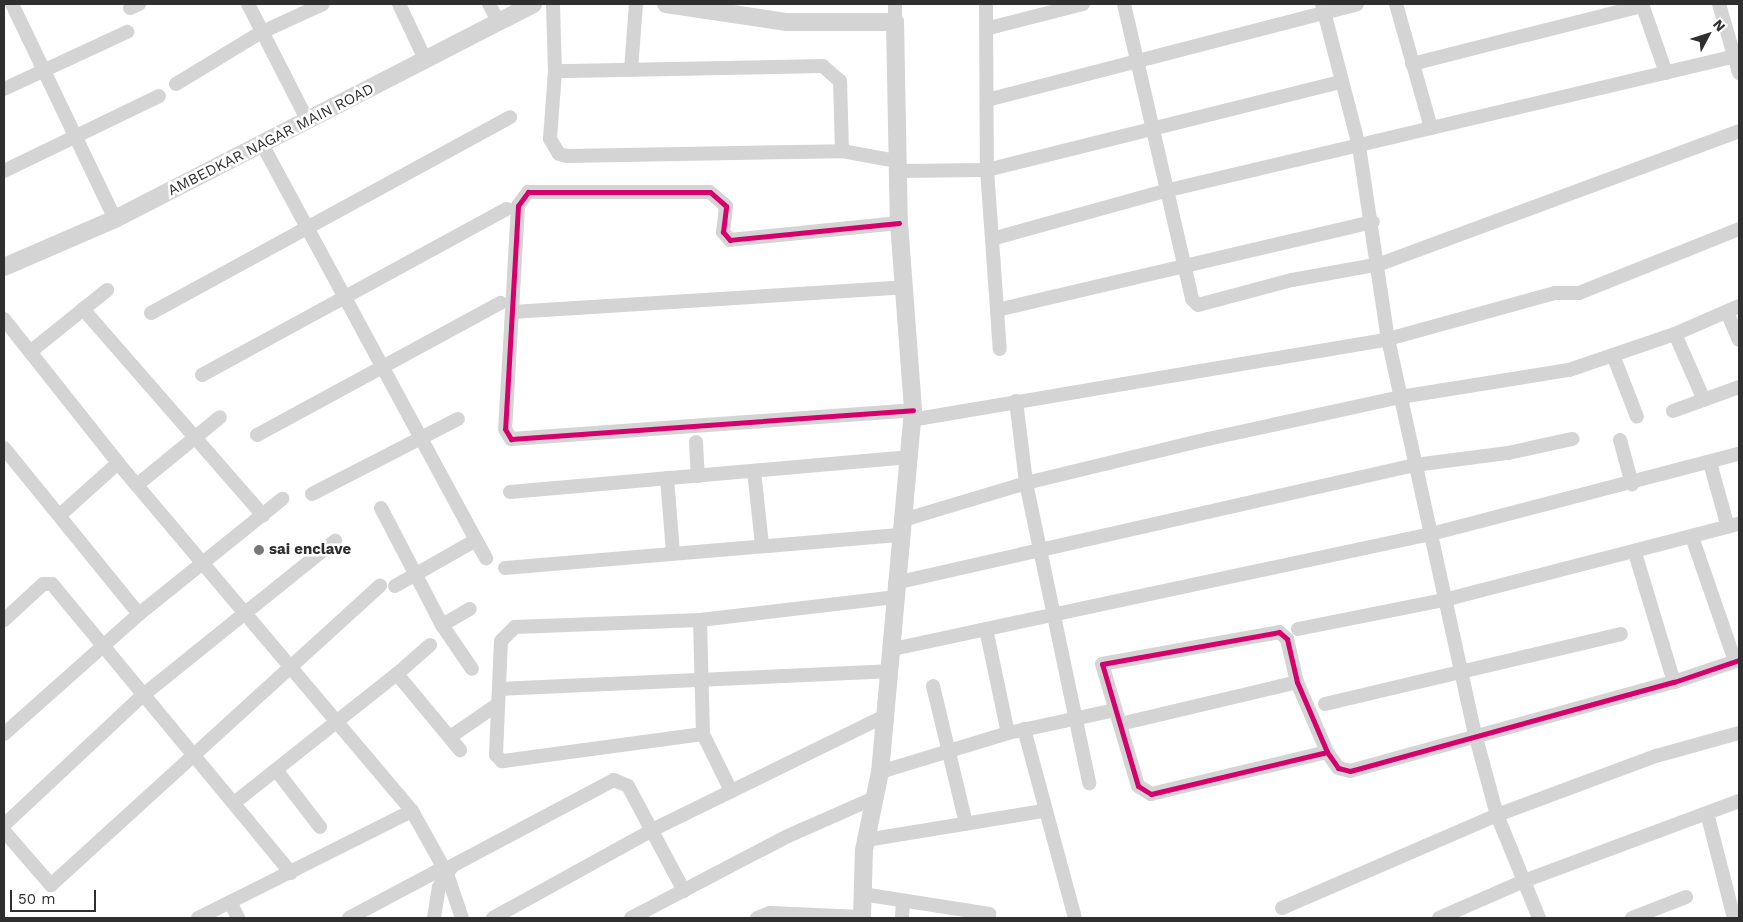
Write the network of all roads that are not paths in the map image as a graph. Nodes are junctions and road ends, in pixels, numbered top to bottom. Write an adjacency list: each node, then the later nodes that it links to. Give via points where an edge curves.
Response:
1 (8, 4): 19 (street)
2 (12, 4): 30 (street)
3 (248, 4): 25 (street)
4 (323, 4): 25 (street)
5 (399, 4): 27 (street)
6 (489, 4): 21 (street)
7 (533, 4): 21 (street, AMBEDKAR NAGAR MAIN ROAD)
8 (553, 4): 32 (street)
9 (636, 4): 31 (street)
10 (666, 4): 22 (street, via 787,22)
11 (895, 4): 22 (street)
12 (986, 4): 23 (street)
13 (1083, 4): 23 (street)
14 (1124, 4): 28 (street)
15 (1358, 4): 20 (street)
16 (1396, 4): 29 (street)
17 (1718, 4): 26 (street)
18 (1642, 5): 29 (street); 33 (street)
19 (4, 6)
20 (1323, 8): 28 (street); 35 (street)
21 (498, 21): 27 (street, AMBEDKAR NAGAR MAIN ROAD)
22 (895, 22): 49 (street)
23 (989, 28): 39 (street)
24 (127, 32): 30 (street)
25 (260, 33): 36 (street); 41 (street)
26 (1736, 47): 33 (street); 34 (street)
27 (425, 59): 41 (street, AMBEDKAR NAGAR MAIN ROAD)
28 (1137, 61): 39 (street); 43 (street)
29 (1412, 64): 42 (street)
30 (46, 69): 37 (street); 45 (street)
31 (631, 70): 32 (street); 48 (street, via 831,68 840,81)
32 (555, 71): 48 (street, via 550,139 558,154)
33 (1666, 73): 42 (street)
34 (1739, 73)
35 (1340, 82): 43 (street); 47 (street)
36 (176, 84)
37 (4, 89)
38 (159, 96): 45 (street)
39 (987, 100): 50 (street)
40 (510, 117): 57 (street)
41 (308, 121): 46 (street, AMBEDKAR NAGAR MAIN ROAD)
42 (1432, 128): 47 (street)
43 (1153, 129): 50 (street); 52 (street)
44 (1739, 131): 62 (street)
45 (77, 138): 51 (street); 54 (street)
46 (262, 146): 54 (street, AMBEDKAR NAGAR MAIN ROAD); 57 (street)
47 (1359, 146): 52 (street); 55 (street)
48 (842, 151): 49 (street)
49 (898, 166): 50 (street); 56 (street)
50 (987, 170): 59 (street)
51 (4, 171)
52 (1169, 190): 59 (street); 61 (street)
53 (507, 209): 65 (street)
54 (115, 219): 60 (street, AMBEDKAR NAGAR MAIN ROAD)
55 (1373, 222): 61 (street); 62 (street)
56 (898, 223): 63 (street); 70 (street, via 730,240 723,232 726,206 710,192 528,192 518,206)
57 (308, 228): 65 (street); 71 (street)
58 (1739, 229): 74 (street, via 1579,293 1555,294)
59 (992, 239): 69 (street)
60 (5, 261)
61 (1184, 263): 62 (street, via 1192,299 1202,305 1292,280); 69 (street)
62 (1380, 264): 74 (street)
63 (905, 288): 70 (street); 86 (street)
64 (107, 290): 67 (street)
65 (344, 298): 79 (street); 80 (street)
66 (500, 303): 79 (street)
67 (83, 309): 77 (street); 91 (street)
68 (1733, 309): 73 (street); 75 (street)
69 (997, 310): 76 (street)
70 (512, 312): 86 (street, via 505,429 511,439)
71 (151, 313)
72 (4, 319): 77 (street)
73 (1675, 334): 78 (street); 84 (street)
74 (1388, 339): 82 (street); 83 (street)
75 (1739, 340)
76 (1000, 348)
77 (30, 352): 99 (street)
78 (1613, 355): 82 (street, via 1570,370); 88 (street)
79 (383, 368): 90 (street); 92 (street)
80 (202, 375)
81 (1739, 386): 84 (street)
82 (1400, 397): 101 (street); 105 (street)
83 (1016, 400): 86 (street); 105 (street)
84 (1704, 400): 85 (street)
85 (1673, 411)
86 (912, 415): 98 (street)
87 (220, 417): 91 (street)
88 (1637, 417)
89 (458, 419): 92 (street)
90 (257, 435)
91 (197, 438): 107 (street); 113 (street)
92 (422, 439): 109 (street); 118 (street)
93 (1572, 439): 101 (street, via 1508,454)
94 (1620, 440): 106 (street)
95 (696, 442): 103 (street)
96 (4, 448): 112 (street)
97 (1739, 454): 100 (street)
98 (907, 457): 102 (street); 115 (street)
99 (118, 463): 107 (street); 112 (street)
100 (1710, 463): 106 (street); 114 (street)
101 (1415, 465): 116 (street); 121 (street)
102 (754, 471): 103 (street); 120 (street)
103 (698, 476): 104 (street)
104 (667, 478): 108 (street); 122 (street)
105 (1026, 483): 115 (street); 121 (street)
106 (1632, 484): 116 (street)
107 (137, 485): 125 (street)
108 (510, 492)
109 (312, 494)
110 (282, 499): 113 (street)
111 (380, 508): 127 (street)
112 (60, 515): 134 (street)
113 (263, 515): 125 (street)
114 (1734, 525): 117 (street)
115 (902, 528): 120 (street); 130 (street)
116 (1431, 534): 131 (street); 135 (street)
117 (1692, 537): 123 (street); 145 (street)
118 (476, 540): 124 (street); 127 (street)
119 (335, 541): 133 (street)
120 (762, 545): 122 (street)
121 (1041, 548): 130 (street); 135 (street)
122 (673, 553): 126 (street)
123 (1635, 553): 131 (street); 152 (street)
124 (486, 558)
125 (204, 563): 133 (street); 134 (street)
126 (505, 568)
127 (416, 574): 129 (street); 138 (street)
128 (380, 586): 146 (street)
129 (395, 586)
130 (895, 590): 137 (street); 144 (street)
131 (1448, 599): 140 (street); 148 (street)
132 (470, 609): 138 (street)
133 (246, 613): 146 (street); 156 (street)
134 (139, 614): 143 (street)
135 (1052, 614): 139 (street); 161 (street)
136 (4, 620): 143 (street, via 48,581)
137 (700, 620): 153 (street); 155 (street, via 515,627 501,640)
138 (442, 625): 147 (street)
139 (986, 629): 144 (street); 165 (street)
140 (1298, 629)
141 (1620, 634): 148 (street)
142 (430, 645): 150 (street)
143 (103, 648): 156 (street); 167 (street)
144 (893, 649): 149 (street)
145 (1737, 661): 152 (street)
146 (291, 667): 162 (street); 174 (street)
147 (472, 669)
148 (1463, 669): 158 (street); 169 (street)
149 (890, 671): 153 (street); 160 (street)
150 (397, 674): 162 (street); 170 (street)
151 (1297, 682): 159 (street, via 1287,639 1275,632 1106,661 1102,671); 163 (street); 173 (street)
152 (1674, 682): 169 (street)
153 (702, 683): 155 (street); 168 (street)
154 (933, 686): 172 (street)
155 (499, 689): 157 (street)
156 (142, 696): 174 (street); 187 (street)
157 (498, 704): 168 (street, via 495,750 502,761); 170 (street)
158 (1325, 704)
159 (1115, 710): 161 (street); 163 (street)
160 (885, 716): 176 (street); 178 (street)
161 (1075, 719): 164 (street); 177 (street)
162 (338, 721): 175 (street); 183 (street)
163 (1120, 724): 173 (street, via 1138,786 1151,794)
164 (1024, 729): 165 (street); 182 (street)
165 (1008, 733): 172 (street)
166 (1739, 733): 185 (street, via 1656,756)
167 (4, 734)
168 (703, 734): 178 (street)
169 (1476, 734): 173 (street, via 1350,771 1338,768); 185 (street)
170 (450, 737): 171 (street)
171 (460, 750)
172 (950, 751): 176 (street); 186 (street)
173 (1327, 752)
174 (193, 755): 181 (street); 190 (street, via 51,885)
175 (276, 770): 181 (street); 188 (street)
176 (880, 772): 179 (street)
177 (1089, 783)
178 (731, 791): 189 (street)
179 (872, 799): 191 (street); 195 (street)
180 (1739, 801): 184 (street)
181 (234, 803): 193 (street)
182 (1044, 810): 186 (street); 212 (street)
183 (412, 811): 192 (street); 193 (street)
184 (1706, 813): 194 (street); 216 (street)
185 (1497, 815): 194 (street); 200 (street)
186 (966, 823): 191 (street)
187 (4, 824)
188 (320, 827)
189 (654, 829): 192 (street, via 628,786 614,780 461,859); 195 (street); 207 (street)
190 (4, 831)
191 (866, 840): 196 (street)
192 (445, 871): 204 (street); 205 (street, via 434,903); 206 (street)
193 (291, 873): 199 (street)
194 (1524, 881): 213 (street); 214 (street)
195 (684, 891): 208 (street)
196 (862, 894): 198 (street); 210 (street)
197 (1686, 897): 215 (street)
198 (903, 901): 201 (street); 211 (street)
199 (230, 902): 202 (street); 203 (street)
200 (1282, 908)
201 (989, 914)
202 (198, 918)
203 (238, 918)
204 (349, 918)
205 (434, 918)
206 (462, 918)
207 (493, 918)
208 (631, 918)
209 (757, 918): 210 (street, via 770,913)
210 (862, 918)
211 (902, 918)
212 (1075, 918)
213 (1438, 918)
214 (1539, 918)
215 (1632, 918)
216 (1734, 918)

